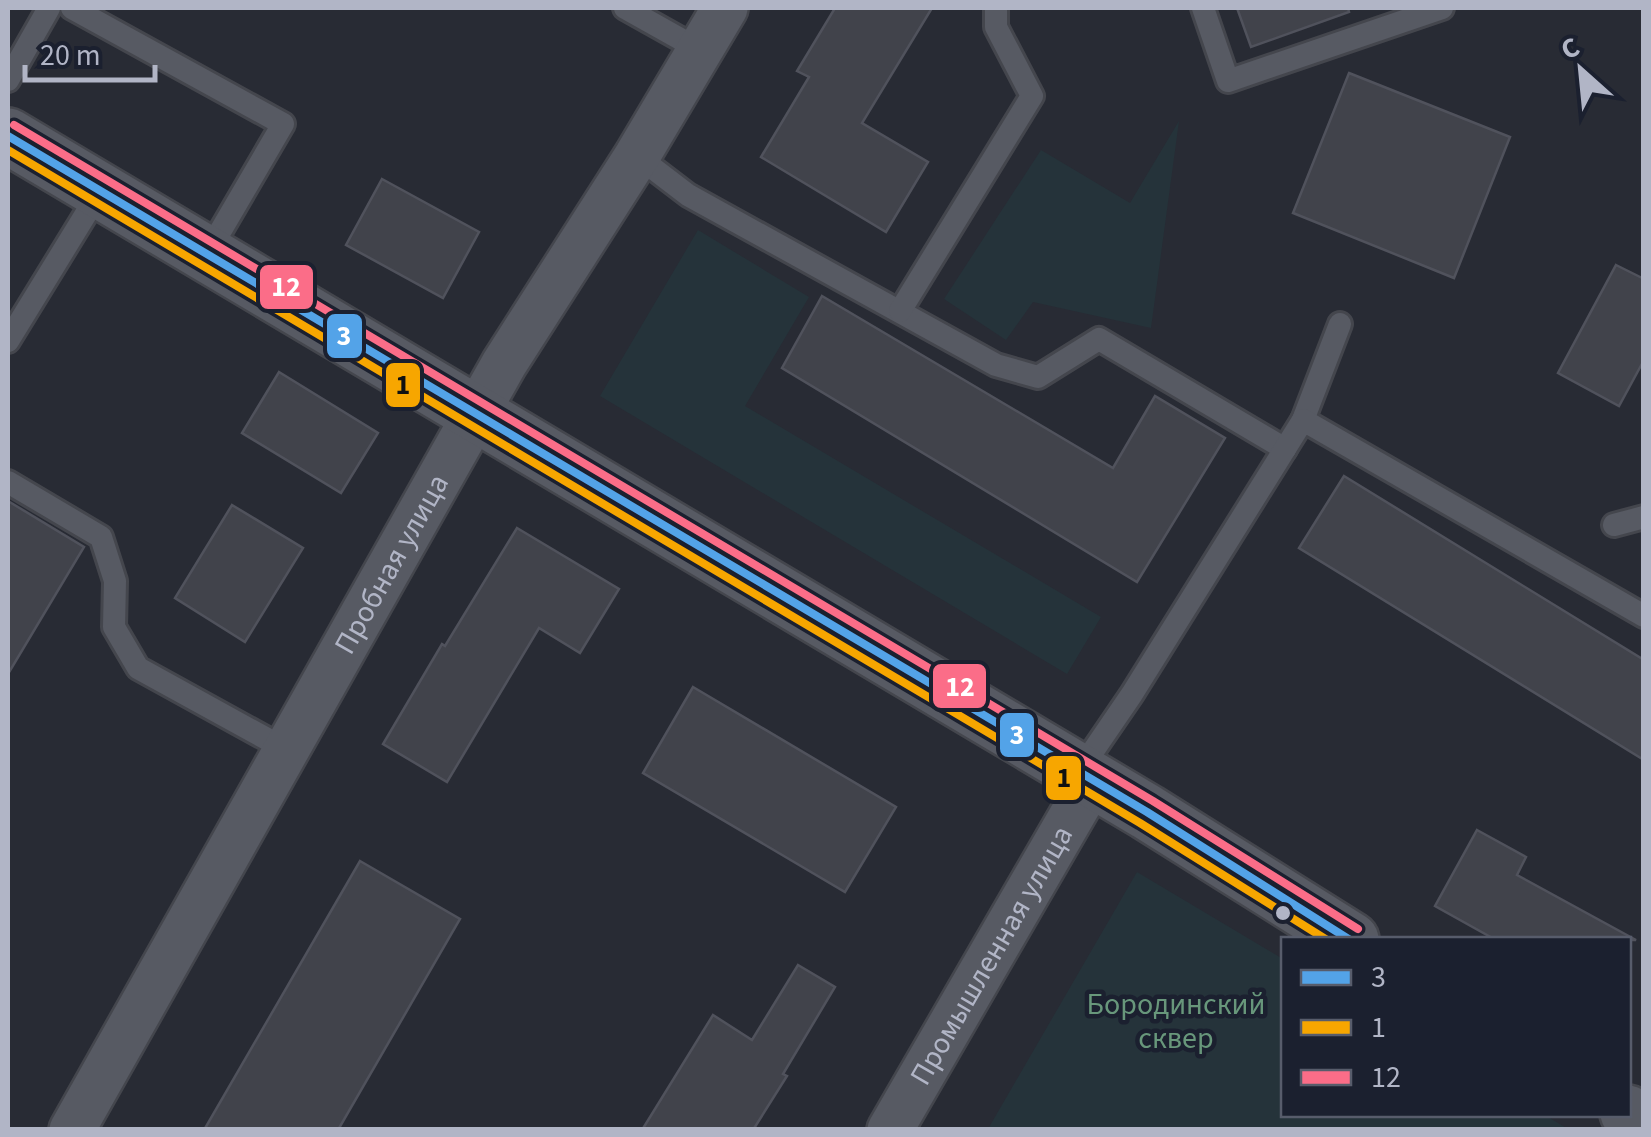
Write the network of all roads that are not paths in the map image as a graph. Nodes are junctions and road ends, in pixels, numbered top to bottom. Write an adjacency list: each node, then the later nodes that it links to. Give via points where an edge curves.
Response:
1 (49, 8): 9 (lane)
2 (72, 8): 13 (lane, via 283,124)
3 (625, 8): 8 (lane)
4 (726, 8): 8 (street, Пробная улица)
5 (996, 8): 14 (lane, via 996,27 1032,96)
6 (1203, 8): 7 (lane, via 1228,81)
7 (1442, 8)
8 (700, 50): 11 (street, Пробная улица)
9 (8, 80)
10 (8, 136): 12 (street)
11 (637, 156): 14 (lane, via 688,194); 17 (street, Пробная улица)
12 (100, 191): 13 (street); 16 (lane)
13 (207, 254): 17 (street)
14 (900, 311): 19 (lane, via 996,365 1038,377 1099,340)
15 (1340, 324): 18 (lane)
16 (8, 341)
17 (476, 415): 24 (street, Пробная улица); 25 (street)
18 (1303, 420): 19 (lane); 23 (lane)
19 (1285, 449): 25 (lane)
20 (8, 482): 24 (lane, via 100,537 115,581 114,627 138,668)
21 (1644, 518): 22 (lane)
22 (1614, 525)
23 (1644, 616)
24 (287, 750): 27 (street, Пробная улица)
25 (1085, 777): 26 (street); 28 (street, Промышленная улица)
26 (1346, 937)
27 (72, 1130)
28 (890, 1130)

